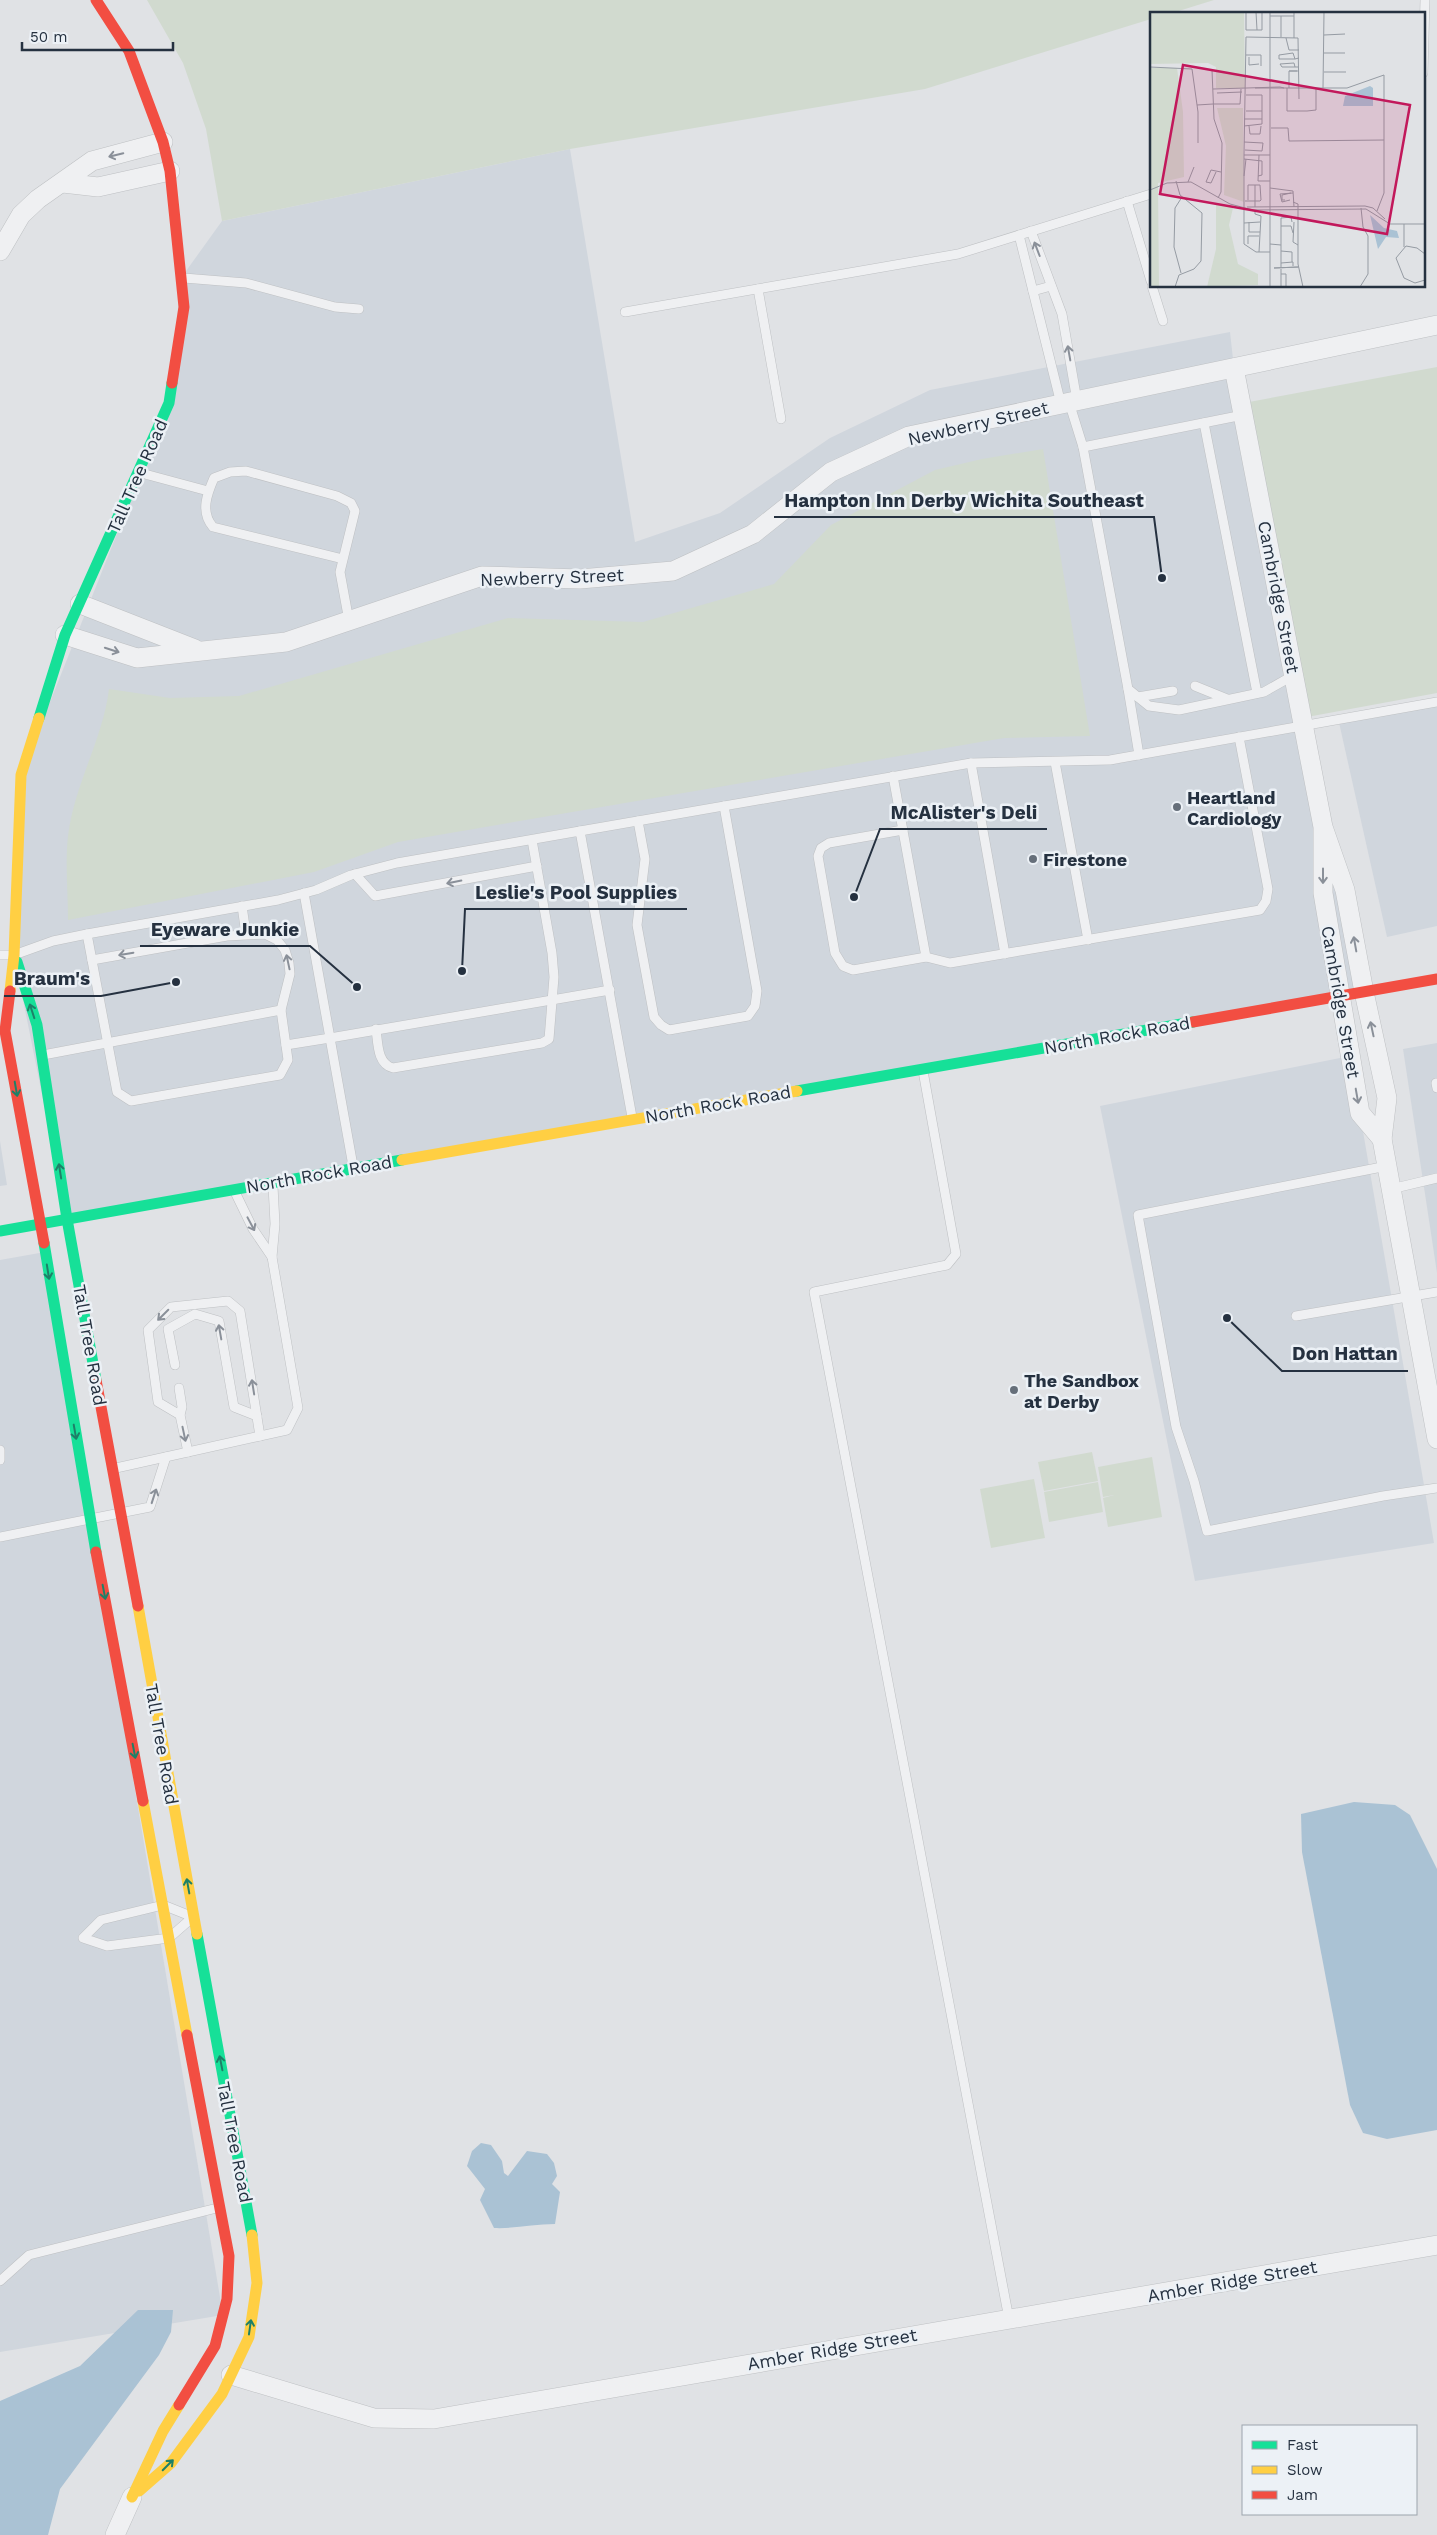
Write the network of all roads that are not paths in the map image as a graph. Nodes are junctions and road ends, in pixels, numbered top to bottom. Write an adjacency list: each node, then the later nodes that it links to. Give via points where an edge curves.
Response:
1 (96, 0): 4 (street, Tall Tree Road, via 129,51)
2 (1425, 0): 3 (lane)
3 (1424, 36)
4 (163, 142): 5 (street, Tall Tree Road); 6 (street, one-way to 6, via 92,161)
5 (170, 171): 6 (street, via 98,187); 12 (street, Tall Tree Road)
6 (62, 183): 11 (street, via 21,215)
7 (1150, 194): 8 (lane)
8 (1127, 201): 9 (lane); 13 (lane)
9 (1031, 231): 10 (lane); 14 (lane, one-way to 9)
10 (1019, 235): 16 (lane, via 958,254); 17 (lane)
11 (2, 242)
12 (181, 278): 18 (lane, via 239,282 335,307); 28 (street, Tall Tree Road, via 184,307 169,403)
13 (1150, 278)
14 (1051, 286): 17 (lane); 23 (lane, one-way to 14, via 1062,314)
15 (1153, 288): 20 (lane)
16 (758, 289): 19 (lane); 25 (lane)
17 (1033, 291): 23 (lane)
18 (359, 309)
19 (625, 312)
20 (1162, 321)
21 (1437, 325): 22 (street, Newberry Street)
22 (1234, 368): 23 (street, Newberry Street); 24 (street, Cambridge Street)
23 (1069, 402): 27 (lane); 32 (street, Newberry Street, via 909,436 831,472 753,534 674,571 580,579 482,576)
24 (1243, 415): 26 (lane); 35 (street, Cambridge Street)
25 (781, 418)
26 (1204, 423): 27 (lane); 39 (lane)
27 (1083, 447): 37 (lane)
28 (139, 472): 29 (lane); 31 (street, Tall Tree Road)
29 (208, 491): 30 (lane, via 205,512 213,527); 30 (lane, via 214,478 246,470 337,496 351,503 355,510)
30 (343, 558): 32 (lane, via 340,572)
31 (80, 604): 33 (street, Tall Tree Road); 34 (street, Newberry Street)
32 (349, 621): 34 (street, Newberry Street, via 286,642)
33 (65, 635): 34 (street, Newberry Street, one-way to 34, via 137,658); 64 (street, Tall Tree Road, via 20,775)
34 (199, 651)
35 (1294, 675): 39 (lane); 43 (street, Cambridge Street)
36 (1195, 686): 41 (lane)
37 (1128, 689): 40 (lane); 45 (lane)
38 (1173, 690): 40 (lane)
39 (1257, 693): 41 (lane)
40 (1138, 697): 41 (lane, via 1149,706 1179,710)
41 (1228, 699)
42 (1437, 702): 43 (lane)
43 (1303, 726): 44 (lane); 51 (street, Cambridge Street)
44 (1239, 737): 45 (lane); 61 (lane, via 1268,888 1266,902 1260,910)
45 (1139, 755): 46 (lane, via 1110,760)
46 (1055, 762): 47 (lane); 61 (lane)
47 (971, 763): 48 (lane); 62 (lane)
48 (893, 776): 49 (lane); 52 (lane)
49 (724, 806): 50 (lane); 50 (lane, via 757,991 755,1006 748,1016 728,1020 669,1030 654,1017 637,925 645,859)
50 (638, 821): 53 (lane)
51 (1323, 827): 69 (street, Cambridge Street, one-way to 51, via 1345,890); 70 (street, Cambridge Street, one-way to 70, via 1322,893)
52 (903, 830): 65 (lane); 65 (lane, via 829,843 821,848 818,856 835,953 843,966 853,970)
53 (580, 832): 54 (lane); 68 (lane)
54 (532, 840): 55 (lane); 56 (lane, via 397,863)
55 (537, 866): 56 (lane, one-way to 56, via 375,896); 71 (lane, via 552,953 554,977)
56 (355, 874): 57 (lane)
57 (304, 893): 58 (lane); 74 (lane)
58 (242, 906): 59 (lane); 60 (lane)
59 (87, 934): 64 (lane, via 53,941); 66 (lane)
60 (246, 934): 66 (lane, one-way to 66); 72 (lane, one-way to 60, via 290,974 285,950 277,940 265,934)
61 (1088, 940): 62 (lane)
62 (1005, 954): 65 (lane, via 950,963)
63 (0, 955): 64 (lane)
64 (14, 955): 77 (street, Tall Tree Road, one-way to 64, via 36,1024); 78 (street, Tall Tree Road)
65 (926, 957)
66 (92, 960): 75 (lane)
67 (1437, 979): 69 (street, North Rock Road)
68 (610, 990): 71 (lane); 80 (lane)
69 (1364, 992): 70 (street, North Rock Road); 81 (street, Cambridge Street, one-way to 69, via 1387,1098)
70 (1339, 996): 79 (street, North Rock Road); 81 (street, Cambridge Street, one-way to 81, via 1360,1113)
71 (551, 999): 73 (lane); 73 (lane, via 551,1029 548,1039 542,1043 394,1068 381,1059)
72 (281, 1010): 75 (lane); 76 (lane)
73 (376, 1029): 74 (lane)
74 (330, 1038): 76 (lane); 83 (lane)
75 (107, 1041): 76 (lane, via 117,1092 131,1101 280,1075 288,1060); 77 (lane)
76 (286, 1045)
77 (41, 1055): 88 (street, Tall Tree Road, one-way to 77)
78 (5, 1059): 89 (street, Tall Tree Road, one-way to 89)
79 (922, 1068): 80 (street, North Rock Road); 116 (lane, via 956,1254 947,1264 814,1292)
80 (633, 1119): 83 (street, North Rock Road)
81 (1382, 1139): 82 (street, Cambridge Street)
82 (1387, 1166): 87 (street, Cambridge Street); 106 (lane, via 1138,1215 1176,1427 1207,1531)
83 (354, 1168): 85 (street, North Rock Road)
84 (1437, 1178): 87 (lane)
85 (273, 1182): 86 (street, North Rock Road); 91 (lane, via 275,1224)
86 (234, 1189): 88 (street, North Rock Road); 91 (lane, one-way to 91, via 253,1229)
87 (1391, 1189): 93 (street, Cambridge Street)
88 (67, 1219): 89 (street, North Rock Road); 105 (street, Tall Tree Road)
89 (40, 1223): 90 (street, North Rock Road); 108 (street, Tall Tree Road, one-way to 108)
90 (0, 1231)
91 (272, 1257): 99 (lane, via 298,1408 287,1430)
92 (1437, 1292): 93 (lane)
93 (1412, 1296): 94 (lane); 100 (street, Cambridge Street)
94 (1296, 1316)
95 (175, 1365): 98 (lane, one-way to 95, via 234,1407 218,1321 195,1314 168,1328)
96 (179, 1388): 97 (lane)
97 (180, 1415): 98 (lane, one-way to 97, via 240,1312 228,1301 171,1307 148,1330 158,1402); 102 (lane, one-way to 102)
98 (257, 1416): 99 (lane)
99 (260, 1436): 102 (lane)
100 (1437, 1439)
101 (0, 1450): 104 (lane)
102 (188, 1452): 103 (lane)
103 (166, 1457): 105 (lane); 107 (lane, one-way to 103, via 150,1507)
104 (0, 1460)
105 (113, 1469): 107 (street, Tall Tree Road)
106 (1437, 1488)
107 (121, 1513): 108 (lane); 111 (street, Tall Tree Road, one-way to 107)
108 (90, 1519): 109 (lane); 110 (street, Tall Tree Road, one-way to 110)
109 (0, 1537)
110 (163, 1905): 111 (lane); 112 (street, Tall Tree Road); 112 (lane, via 101,1920 82,1938 107,1946)
111 (194, 1917): 112 (lane); 113 (street, Tall Tree Road, one-way to 111)
112 (169, 1938): 113 (street, Tall Tree Road)
113 (233, 2205): 115 (lane, via 205,2209 29,2255); 117 (street, Tall Tree Road, one-way to 113, via 249,2337 257,2283 254,2239); 118 (street, Tall Tree Road, via 226,2300 215,2346 163,2431)
114 (1437, 2245): 116 (street, Amber Ridge Street)
115 (0, 2281)
116 (1008, 2319): 117 (street, Amber Ridge Street, via 434,2419 374,2418)
117 (231, 2375): 118 (street, Tall Tree Road, one-way to 117, via 171,2464 222,2394)
118 (132, 2497): 119 (street, Tall Tree Road)
119 (115, 2535)

